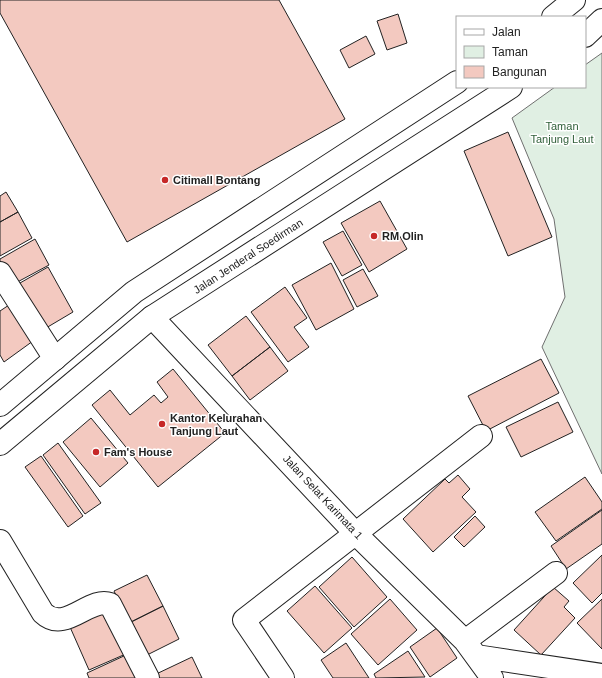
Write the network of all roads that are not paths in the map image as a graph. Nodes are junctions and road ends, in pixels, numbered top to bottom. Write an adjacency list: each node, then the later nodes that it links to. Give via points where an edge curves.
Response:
1 (574, 0): 2 (street)
2 (554, 16)
3 (602, 20): 4 (street)
4 (586, 35)
5 (456, 83): 9 (street, via 134,292)
6 (509, 88): 8 (street, Jalan Jenderal Soedirman)
7 (0, 273): 9 (street)
8 (152, 318): 12 (street, Jalan Jenderal Soedirman); 13 (street, Jalan Selat Karimata 1)
9 (55, 359): 10 (street)
10 (0, 405)
11 (481, 436): 13 (street)
12 (0, 444)
13 (355, 533): 16 (street, Jalan Selat Karimata 1); 19 (street, via 244,620)
14 (0, 541): 18 (street, via 48,618 61,620 103,603 110,604)
15 (556, 573): 16 (street)
16 (471, 648): 17 (street); 20 (street, Jalan Selat Karimata 1)
17 (602, 675)
18 (148, 678)
19 (283, 678)
20 (492, 678)

